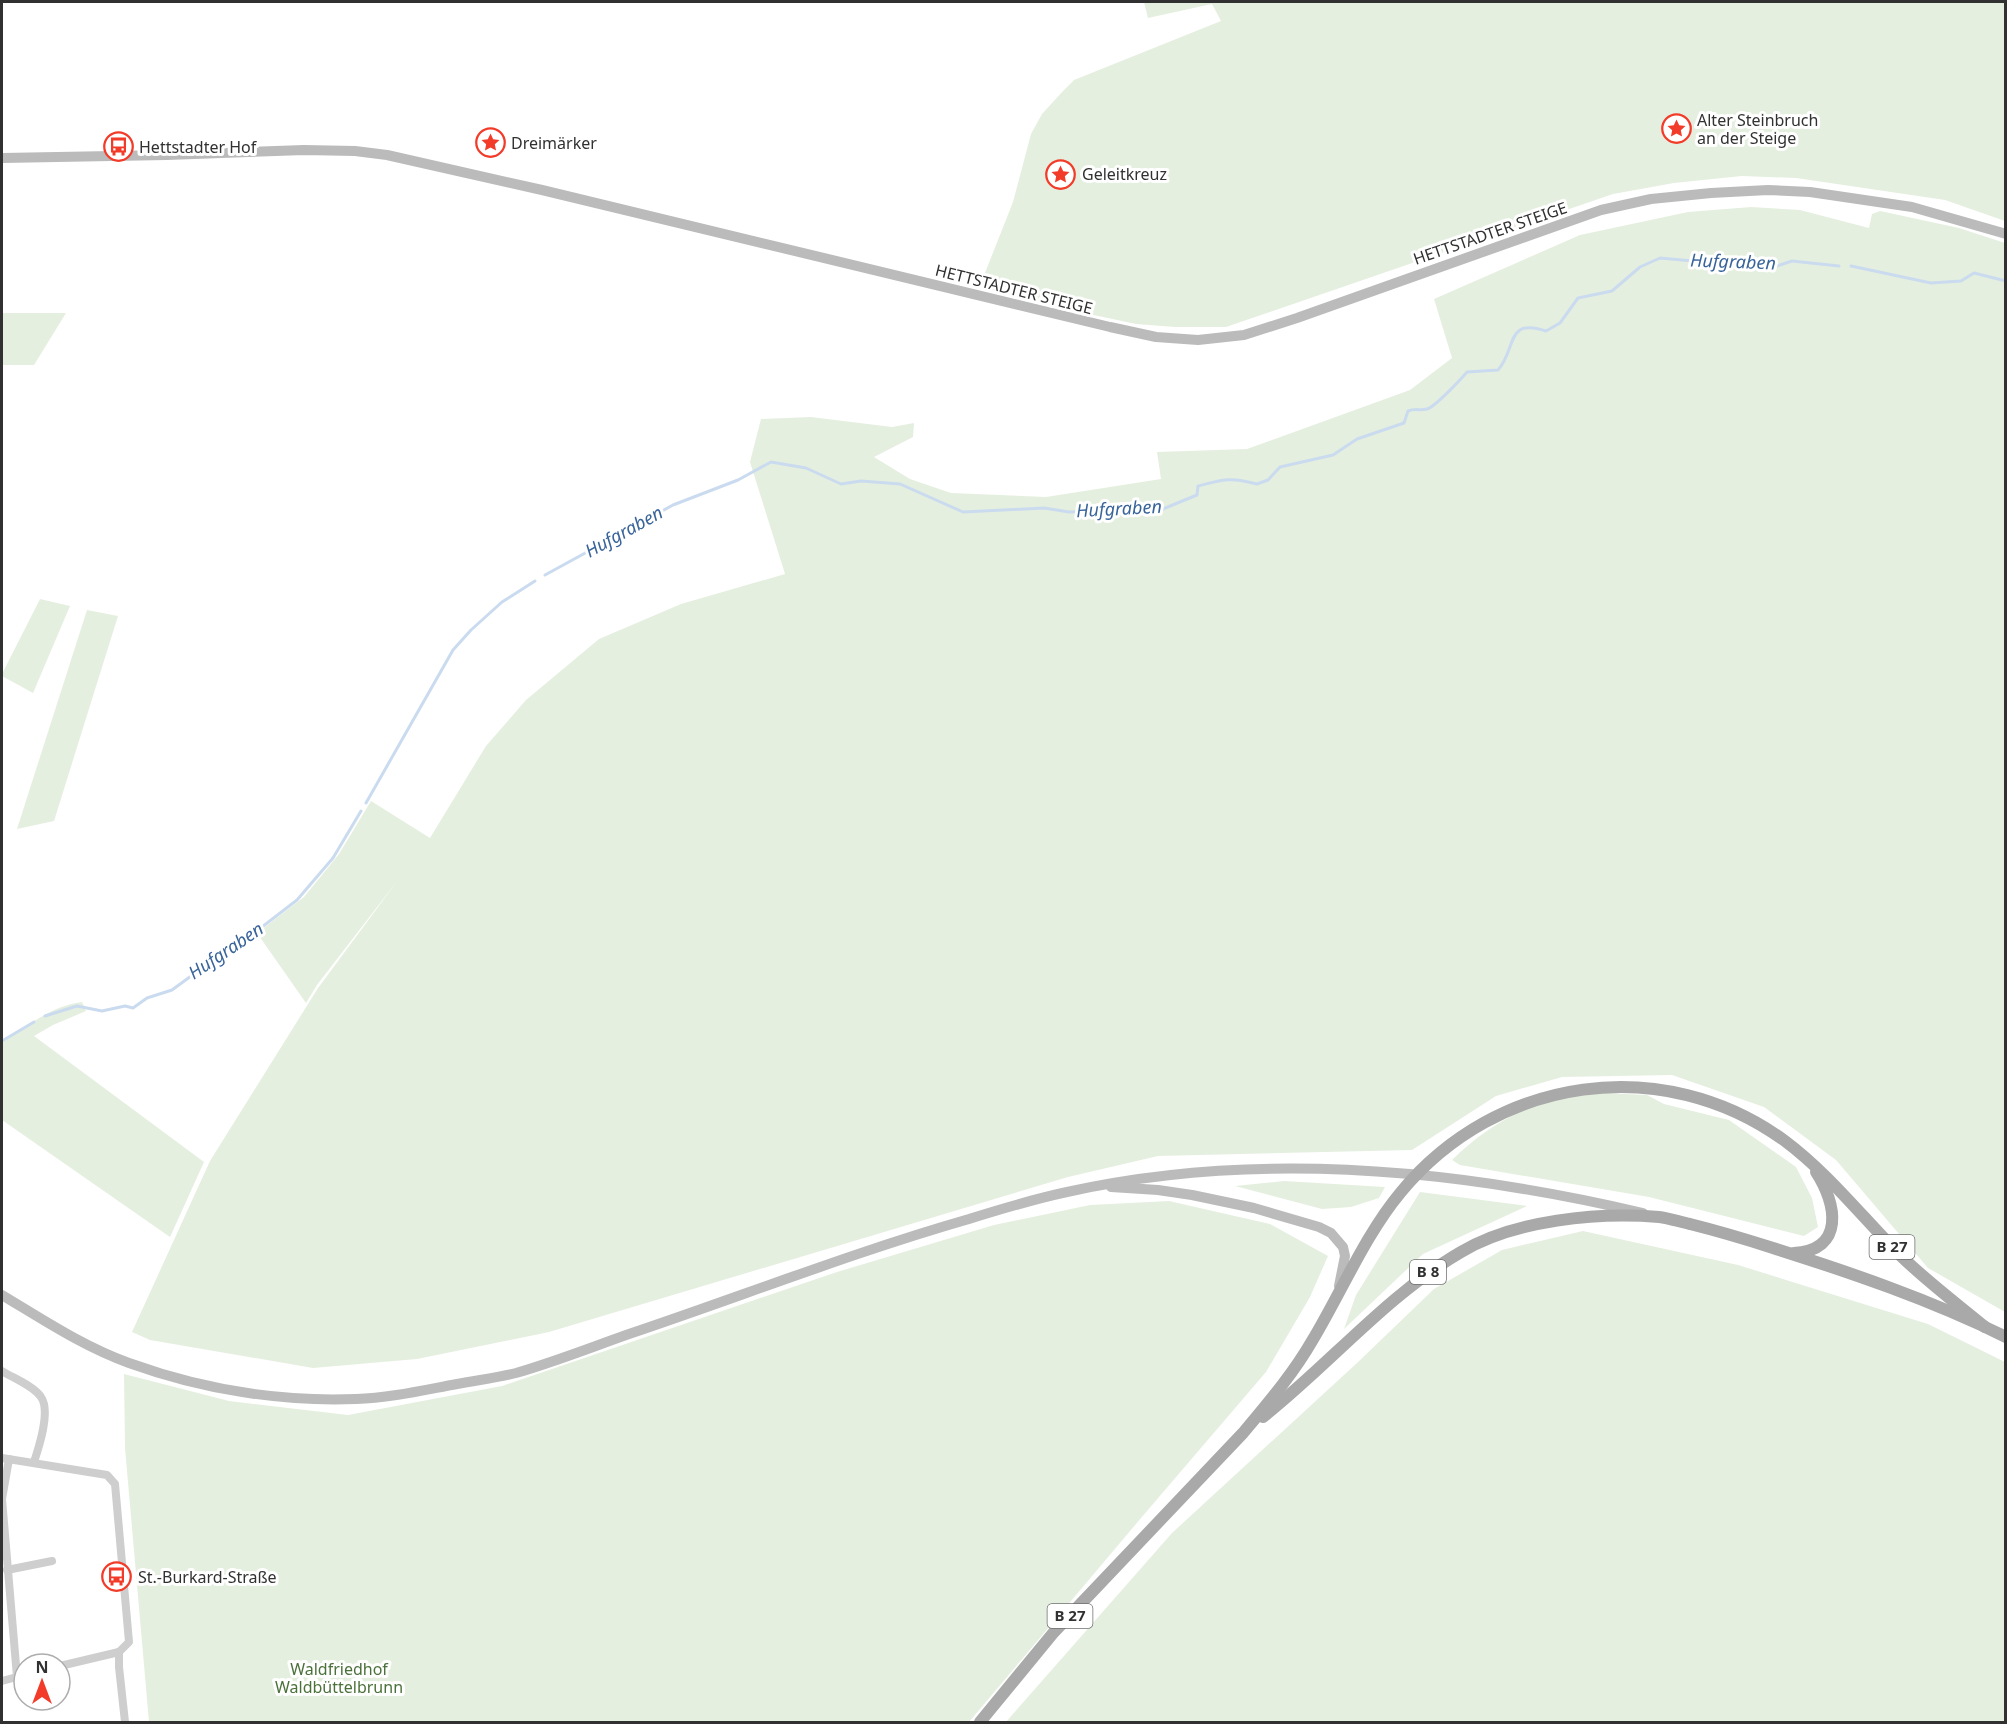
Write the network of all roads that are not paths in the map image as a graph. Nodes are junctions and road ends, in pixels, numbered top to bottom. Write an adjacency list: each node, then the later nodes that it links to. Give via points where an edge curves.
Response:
1 (2, 158): 2 (main road, HETTSTADTER STEIGE, via 304,150 387,155 1156,338 1198,340 1244,335 1600,210 1651,199 1739,191 1810,192 1912,207)
2 (2006, 234)
3 (1807, 1159): 6 (main road, via 1825,1189 1832,1227 1823,1245); 8 (main road, B 27, via 1766,1128 1727,1108 1672,1092 1596,1087 1539,1098 1483,1122 1420,1170 1389,1208); 9 (main road, B 27, via 1918,1273)
4 (1096, 1186): 5 (main road, via 1219,1170 1345,1171 1426,1176 1532,1190); 7 (main road, via 914,1236 515,1373 396,1396 326,1400 191,1382 102,1351); 8 (main road, B 27, via 1192,1195 1254,1208 1325,1230 1338,1240 1345,1256)
5 (1661, 1217): 6 (main road, B 8); 12 (main road, B 8, via 1557,1220 1499,1234 1464,1250 1431,1270 1291,1395)
6 (1790, 1253): 9 (main road, B 8)
7 (2, 1295)
8 (1336, 1298): 12 (main road, B 27, via 1296,1367)
9 (1986, 1327): 10 (main road, B 8)
10 (2006, 1337)
11 (2, 1371): 14 (street, via 41,1397 45,1410)
12 (1243, 1432): 21 (main road, B 27, via 1054,1632)
13 (5, 1458): 14 (street); 16 (street)
14 (34, 1462): 18 (street, via 106,1475 115,1484 129,1642)
15 (52, 1562): 16 (street)
16 (7, 1570): 17 (street)
17 (18, 1652)
18 (119, 1652): 19 (street); 20 (street)
19 (72, 1663)
20 (125, 1722)
21 (980, 1722)

